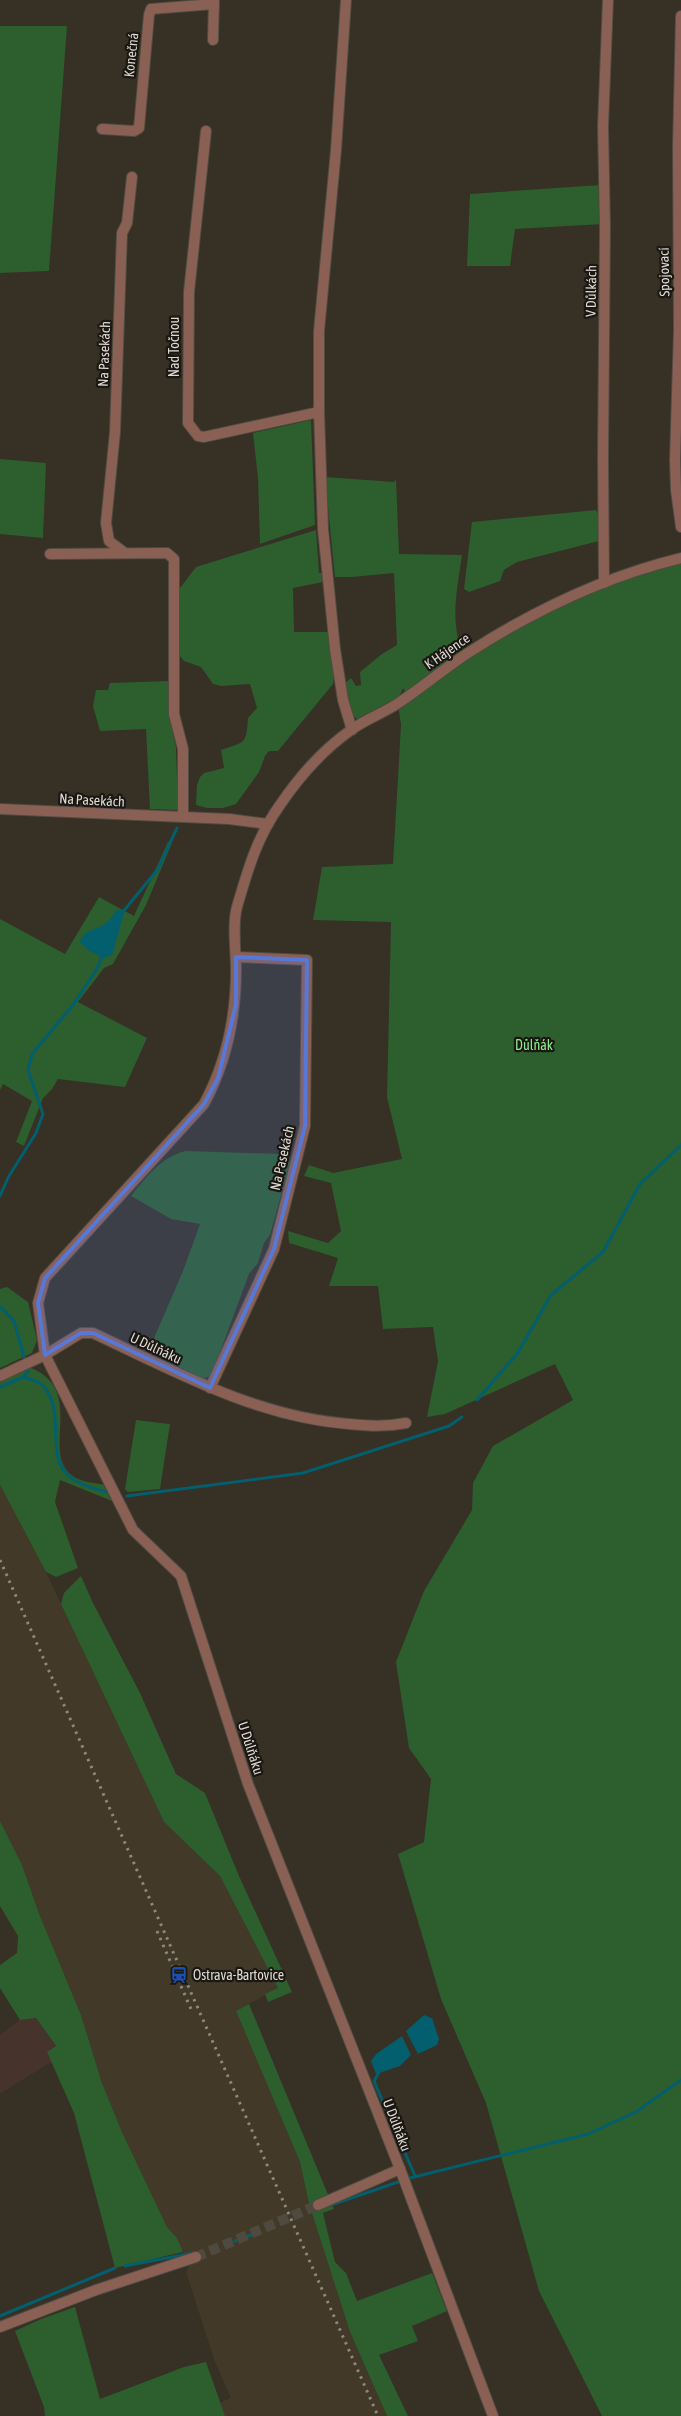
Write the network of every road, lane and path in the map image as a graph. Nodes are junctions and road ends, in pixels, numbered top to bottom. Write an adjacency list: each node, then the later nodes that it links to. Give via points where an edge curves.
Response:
1 (346, 0): 9 (street, via 319,331)
2 (608, 0): 16 (street, V Důlkách, via 603,126)
3 (214, 2): 5 (street, Konečná); 6 (street, Konečná, via 151,9 139,128 134,131)
4 (681, 16): 10 (street, Spojovací, via 676,426 676,490)
5 (213, 40)
6 (102, 129)
7 (206, 132): 9 (street, Nad Točnou, via 189,292 188,423 198,436 204,437)
8 (132, 177): 11 (street, Na Pasekách, via 127,223 122,233 115,432)
9 (319, 412): 17 (street, via 322,511 335,649 343,700)
10 (681, 528)
11 (106, 534): 12 (street, via 114,546); 14 (street, Na Pasekách, via 103,543)
12 (125, 553): 14 (street); 19 (street, via 167,553 176,565 174,714 183,749)
13 (50, 554): 14 (street)
14 (92, 554)
15 (681, 558): 16 (street, K Hájence)
16 (604, 583): 17 (street, K Hájence, via 508,628 468,652 398,704)
17 (352, 730): 20 (street, K Hájence, via 313,765 280,804)
18 (0, 810): 19 (street, Na Pasekách)
19 (184, 817): 20 (street, Na Pasekách)
20 (268, 824): 21 (street, via 257,842 236,910)
21 (236, 958): 22 (street, via 236,1004 218,1078 204,1104 45,1278 38,1303); 24 (street, Na Pasekách, via 307,960 305,1126 274,1249)
22 (45, 1355): 23 (street, U Důlňáku); 24 (street, U Důlňáku, via 81,1333 93,1333); 26 (street, U Důlňáku, via 133,1530 181,1576 248,1784)
23 (0, 1376)
24 (210, 1388): 25 (street, U Důlňáku, via 264,1409 326,1422 385,1427)
25 (406, 1423)
26 (400, 2169): 27 (street, U Důlňáku); 30 (street, U Důlňáku)
27 (318, 2205)
28 (196, 2257): 29 (street, via 96,2290)
29 (0, 2327)
30 (493, 2416)

